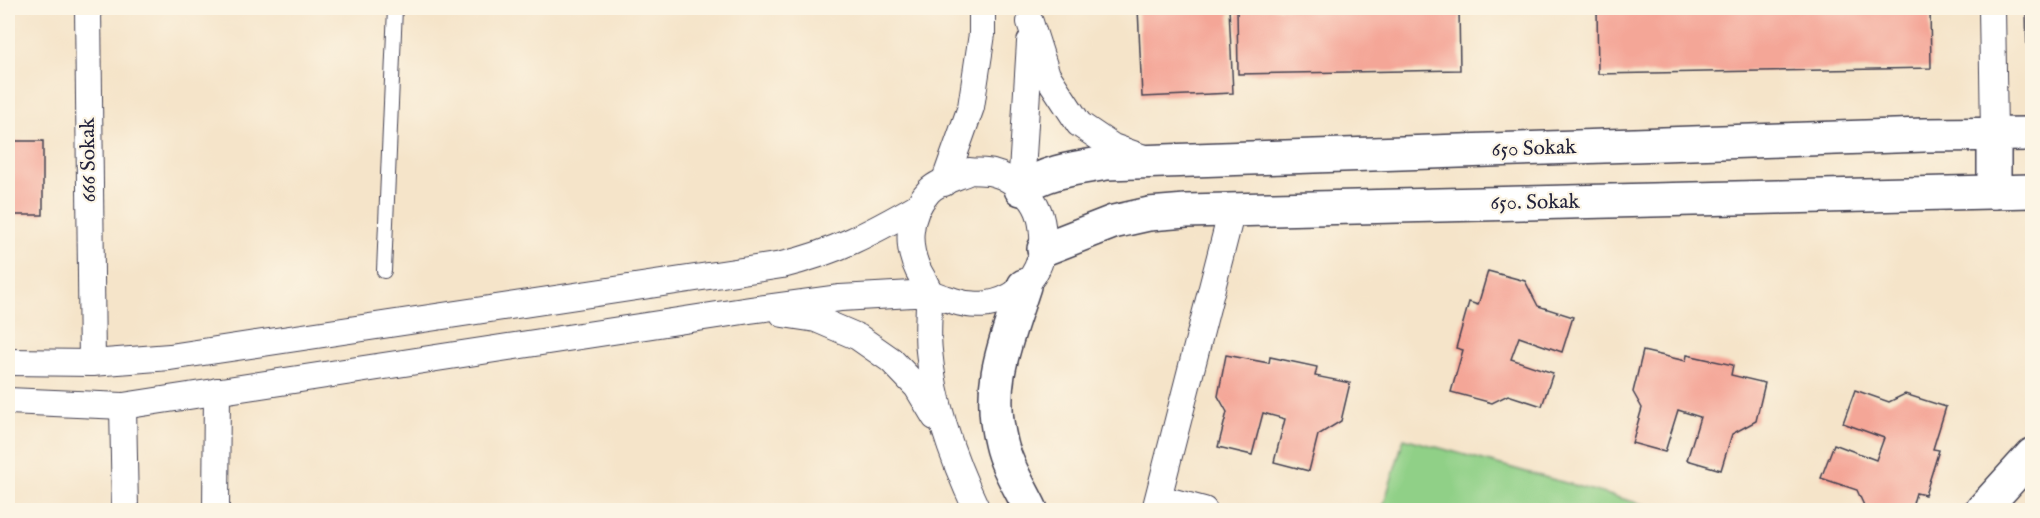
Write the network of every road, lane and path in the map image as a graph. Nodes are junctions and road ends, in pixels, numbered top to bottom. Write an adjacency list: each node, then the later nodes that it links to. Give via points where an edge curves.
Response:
1 (88, 8): 21 (street, 666 Sokak)
2 (395, 8): 16 (lane)
3 (982, 8): 9 (street, via 971,107)
4 (1992, 8): 6 (street)
5 (1030, 15): 8 (street, via 1047,75 1079,124 1113,147); 10 (street)
6 (1994, 134): 7 (street, 650 Sokak); 8 (street, 650 Sokak); 12 (street)
7 (2032, 134)
8 (1156, 162): 10 (street, 650 Sokak, via 1067,170 1036,179)
9 (944, 183): 10 (street, via 970,171 993,173); 13 (street, via 931,189)
10 (1021, 189): 15 (street, via 1042,218)
11 (2032, 191): 12 (street, 650. Sokak)
12 (1994, 192): 14 (street, 650. Sokak)
13 (918, 206): 18 (street, via 910,226 910,248 916,268); 21 (street, via 870,234 815,258 782,266 170,357)
14 (1232, 210): 15 (street, 650. Sokak, via 1149,214 1113,222); 27 (street)
15 (1044, 249): 17 (street, via 1040,264)
16 (384, 271)
17 (1024, 286): 18 (street, via 1010,298 988,306 967,305); 31 (street, via 1001,357 995,397 1001,445)
18 (931, 293): 19 (street, via 840,298); 25 (street, via 928,349)
19 (750, 310): 22 (street); 25 (street, via 816,318 858,337 891,360 917,387)
20 (8, 362): 21 (street)
21 (92, 363)
22 (217, 391): 24 (street); 29 (street)
23 (8, 401): 24 (street)
24 (123, 406): 28 (street)
25 (946, 435): 30 (street)
26 (2032, 455): 33 (street)
27 (1157, 504): 32 (street)
28 (125, 510)
29 (216, 510)
30 (977, 510)
31 (1031, 510)
32 (1204, 510)
33 (1982, 510)

